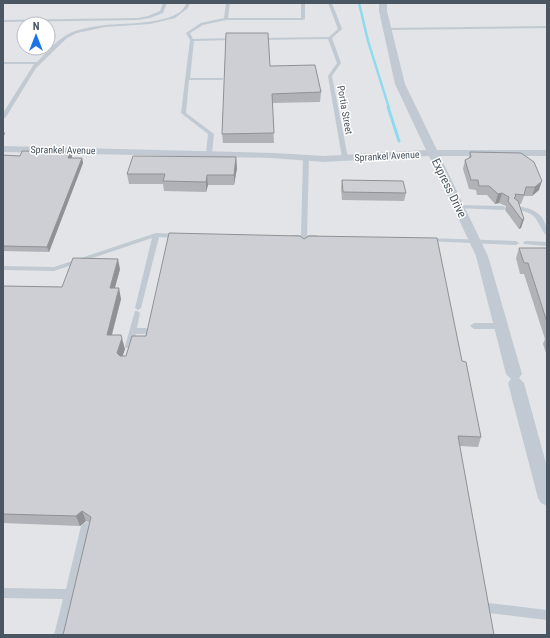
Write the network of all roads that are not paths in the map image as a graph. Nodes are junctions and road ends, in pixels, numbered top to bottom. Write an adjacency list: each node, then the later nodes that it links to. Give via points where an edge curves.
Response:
1 (165, 3): 8 (lane, via 162,12 149,17)
2 (188, 3): 16 (lane, via 187,7 174,17 150,23 105,26 76,32 65,37)
3 (228, 3): 7 (lane)
4 (302, 3): 7 (lane, via 303,18)
5 (330, 3): 11 (lane, via 340,29)
6 (383, 3): 10 (street, Express Drive)
7 (226, 19): 14 (lane, via 202,24 188,33)
8 (3, 21)
9 (547, 27): 10 (lane)
10 (387, 29): 23 (street, Express Drive, via 400,84)
11 (330, 38): 13 (lane); 25 (lane, Portia Street, via 340,63 330,76)
12 (238, 39): 14 (lane)
13 (253, 39)
14 (192, 40): 18 (lane)
15 (3, 63): 16 (lane)
16 (39, 63): 19 (lane, via 30,72)
17 (222, 79): 18 (lane)
18 (187, 80): 22 (lane, via 183,112 211,134)
19 (3, 117)
20 (3, 148): 22 (street, Sprankel Avenue)
21 (547, 153): 23 (street, Sprankel Avenue)
22 (209, 154): 24 (street, Sprankel Avenue)
23 (432, 154): 25 (street, Sprankel Avenue); 26 (street, Express Drive)
24 (306, 158): 25 (street, Sprankel Avenue); 33 (lane)
25 (345, 158)
26 (458, 207): 27 (lane); 36 (street, Express Drive)
27 (503, 208)
28 (516, 208): 29 (lane, via 536,213)
29 (547, 232)
30 (156, 235): 31 (lane); 41 (lane, via 54,269); 44 (lane)
31 (186, 236)
32 (285, 236): 33 (lane)
33 (305, 237): 34 (lane); 40 (lane)
34 (320, 237)
35 (420, 240): 36 (lane)
36 (474, 241): 37 (lane); 43 (street, Express Drive, via 482,256)
37 (516, 243)
38 (526, 243): 39 (lane)
39 (547, 244)
40 (304, 246)
41 (3, 268)
42 (474, 326): 43 (lane)
43 (501, 326): 47 (street, Express Drive)
44 (133, 331): 45 (lane); 46 (lane)
45 (146, 331)
46 (129, 346)
47 (547, 498)
48 (86, 526): 50 (lane)
49 (3, 594): 50 (lane)
50 (69, 594): 53 (lane)
51 (488, 608): 52 (lane)
52 (547, 614)
53 (59, 635)

